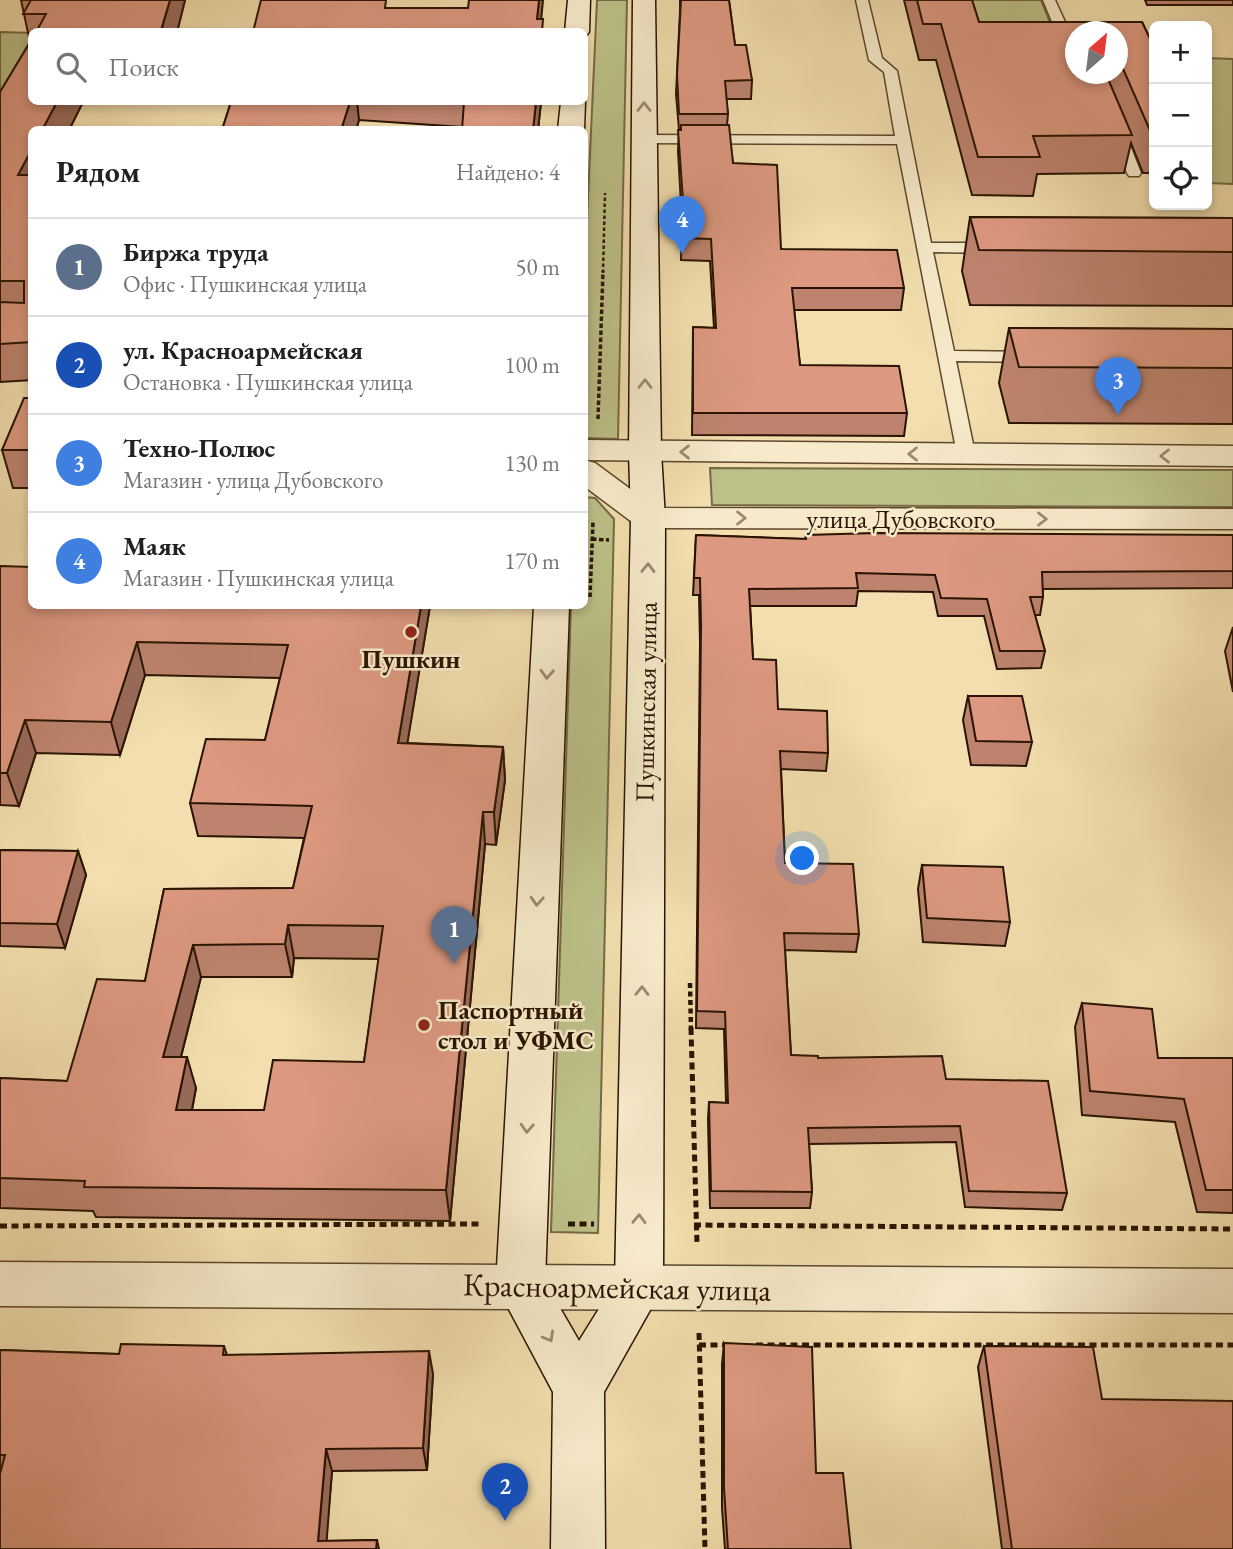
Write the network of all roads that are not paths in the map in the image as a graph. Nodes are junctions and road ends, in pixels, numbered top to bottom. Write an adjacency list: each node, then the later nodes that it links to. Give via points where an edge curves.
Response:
1 (579, 0): 5 (main road)
2 (644, 0): 10 (main road, Пушкинская улица, one-way to 2)
3 (862, 0): 11 (lane, via 876,60 890,71)
4 (1049, 0): 6 (lane)
5 (577, 28)
6 (1065, 38)
7 (573, 105): 9 (main road)
8 (1108, 111): 12 (lane)
9 (571, 126)
10 (644, 139): 11 (lane); 18 (main road, Пушкинская улица, one-way to 10)
11 (903, 140): 13 (lane)
12 (1134, 173)
13 (925, 247): 14 (lane); 15 (lane)
14 (1005, 248)
15 (947, 356): 16 (lane); 19 (lane)
16 (1056, 358)
17 (588, 450): 18 (main road)
18 (645, 452): 19 (main road, one-way to 18); 22 (main road, Пушкинская улица)
19 (966, 454): 20 (main road, one-way to 19)
20 (1233, 456)
21 (588, 473): 22 (main road)
22 (648, 518): 23 (main road, улица Дубовского, one-way to 23); 27 (main road, Пушкинская улица, one-way to 22)
23 (1233, 519)
24 (551, 609): 26 (main road, one-way to 26)
25 (0, 1284): 26 (main road, Красноармейская улица)
26 (520, 1285): 27 (main road, Красноармейская улица); 29 (main road, one-way to 29)
27 (639, 1287): 28 (main road, Красноармейская улица); 29 (main road)
28 (1233, 1291)
29 (579, 1388): 30 (main road)
30 (578, 1549)

